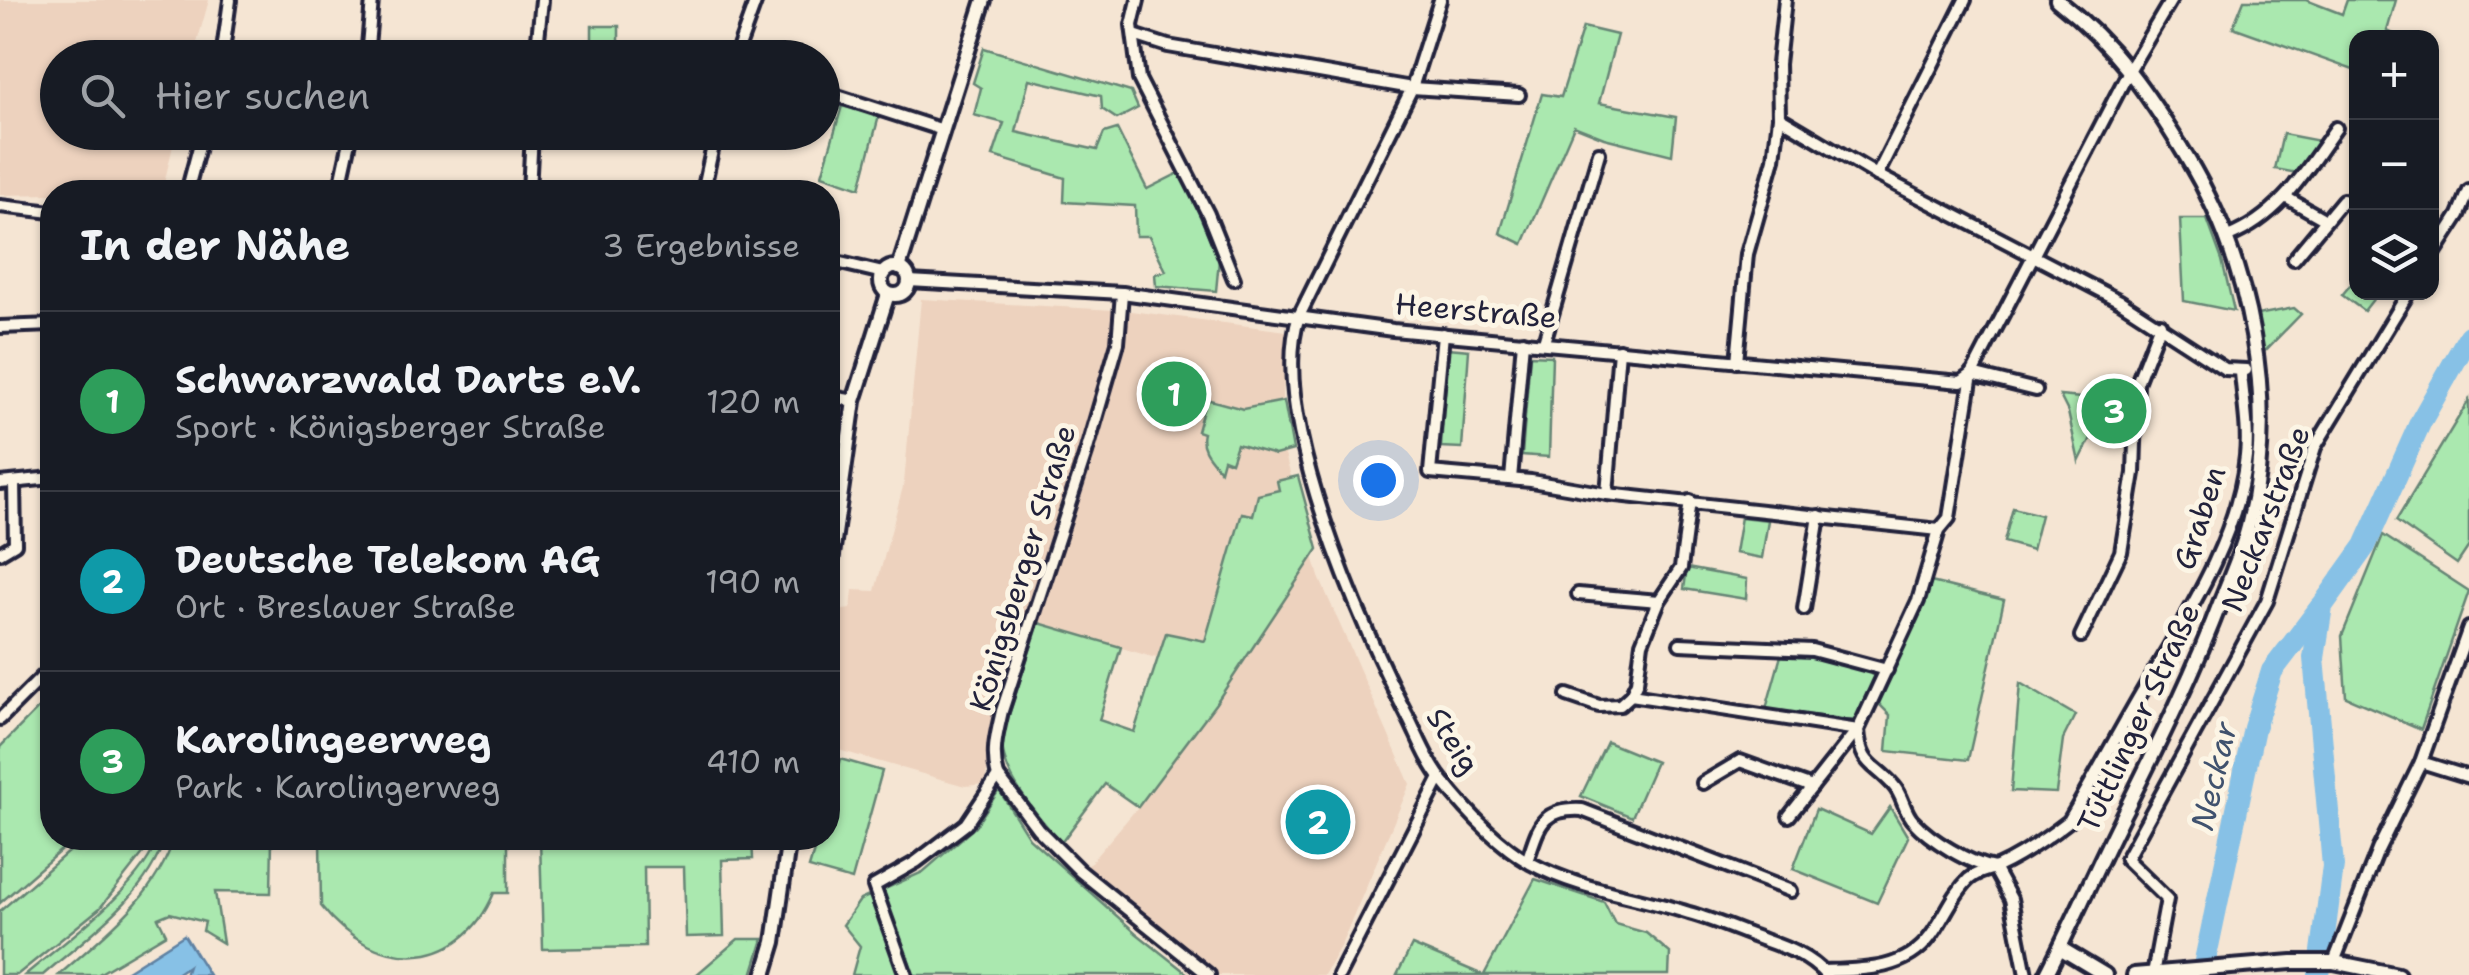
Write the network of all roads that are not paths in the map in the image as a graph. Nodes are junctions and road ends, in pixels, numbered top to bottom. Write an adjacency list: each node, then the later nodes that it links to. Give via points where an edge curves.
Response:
1 (230, 0): 13 (street)
2 (372, 0): 14 (street)
3 (542, 0): 15 (street)
4 (756, 0): 16 (street)
5 (984, 0): 23 (street)
6 (1138, 0): 12 (street)
7 (1440, 0): 18 (street, Steig)
8 (1784, 0): 21 (street)
9 (1965, 0): 29 (street)
10 (2057, 0): 17 (street, Tuttlinger Straße)
11 (2171, 0): 17 (street)
12 (1134, 35): 18 (street); 47 (street, via 1139,78)
13 (224, 40)
14 (368, 40)
15 (538, 40)
16 (741, 40)
17 (2130, 69): 40 (street, Tuttlinger Straße, via 2196,172); 42 (street)
18 (1412, 88): 19 (street); 52 (street, Steig)
19 (1519, 94)
20 (840, 97): 23 (street)
21 (1780, 118): 29 (street); 60 (street, via 1748,254)
22 (2336, 128): 35 (street)
23 (942, 130): 45 (street)
24 (198, 150): 30 (street)
25 (348, 150): 31 (street)
26 (531, 150): 32 (street)
27 (712, 150): 33 (street)
28 (1600, 153): 58 (street)
29 (1877, 175): 42 (street)
30 (190, 180)
31 (342, 180)
32 (530, 180)
33 (705, 180)
34 (2469, 191): 41 (street)
35 (2287, 198): 39 (street); 40 (street, via 2254,227)
36 (2343, 200): 39 (street)
37 (0, 206): 38 (street)
38 (40, 211)
39 (2324, 220): 43 (street)
40 (2228, 238): 61 (street, Tuttlinger Straße)
41 (2439, 246)
42 (2034, 256): 53 (street); 63 (street)
43 (2294, 259)
44 (840, 263): 46 (street)
45 (899, 268): 46 (street); 48 (street)
46 (883, 273): 50 (street, via 881,287)
47 (1234, 279)
48 (909, 281): 49 (street, Heerstraße); 50 (street, via 904,292)
49 (1122, 293): 52 (street, Heerstraße); 90 (street, Königsberger Straße, via 1118,343 1002,711 994,746)
50 (888, 294): 66 (street)
51 (2404, 300): 104 (street, Neckarstraße, via 2316,447 2267,602 2126,859 2167,898)
52 (1299, 316): 56 (street, Heerstraße); 92 (street, Steig, via 1292,384 1313,482 1366,631)
53 (2160, 324): 62 (street, via 2226,369); 81 (street, via 2137,384 2134,474 2121,552)
54 (40, 325): 55 (street)
55 (0, 327)
56 (1443, 334): 57 (street, Heerstraße); 68 (street, via 1430,472)
57 (1523, 341): 58 (street, Heerstraße); 68 (street)
58 (1544, 342): 59 (street, Heerstraße)
59 (1619, 350): 60 (street, Heerstraße); 71 (street)
60 (1737, 362): 63 (street, Heerstraße, via 1961,382)
61 (2256, 368): 62 (street); 100 (street, Tuttlinger Straße, via 2258,474 2248,528 2192,679)
62 (2241, 372): 98 (street, Graben, via 2247,416 2242,480 2202,593 2070,821)
63 (1972, 374): 64 (street, Heerstraße); 75 (street, via 1949,518)
64 (2036, 390)
65 (840, 398): 66 (street)
66 (854, 401): 72 (street)
67 (40, 479): 69 (street)
68 (1511, 479): 71 (street)
69 (14, 482): 70 (street); 76 (street, via 16,544)
70 (0, 483)
71 (1607, 494): 73 (street)
72 (840, 499)
73 (1690, 501): 74 (street); 78 (street, via 1682,568)
74 (1819, 516): 75 (street); 79 (street)
75 (1939, 530): 83 (street, via 1918,601)
76 (0, 553)
77 (1578, 594): 78 (street)
78 (1659, 601): 86 (street)
79 (1804, 609)
80 (2469, 628): 89 (street)
81 (2080, 636)
82 (1680, 644): 83 (street, via 1812,650)
83 (1887, 670): 88 (street)
84 (40, 678): 87 (street)
85 (1566, 695): 86 (street, via 1620,706)
86 (1631, 695): 88 (street)
87 (0, 719)
88 (1858, 730): 94 (street); 98 (street, via 1864,760 1896,788 1911,820 1974,864)
89 (2422, 762): 91 (street); 101 (street)
90 (998, 776): 106 (street, via 966,824 874,886); 107 (street, via 1080,872)
91 (2469, 777)
92 (1440, 778): 97 (street, Steig); 108 (street)
93 (1703, 783): 94 (street, via 1740,761)
94 (1812, 787): 95 (street)
95 (1789, 816)
96 (787, 850): 105 (street)
97 (1526, 861): 99 (street, via 1541,821 1582,810); 102 (street, Steig, via 1566,880 1689,912 1800,954)
98 (1994, 868): 102 (street, Graben, via 1968,880 1913,954 1889,966); 109 (street, via 2011,899)
99 (1791, 891)
100 (2060, 948): 110 (street, Tuttlinger Straße); 111 (street)
101 (2334, 962): 103 (street); 113 (street)
102 (1824, 973)
103 (2173, 973): 104 (street)
104 (2153, 974): 112 (street)
105 (764, 975)
106 (906, 975)
107 (1210, 975)
108 (1339, 975)
109 (2026, 975)
110 (2046, 975)
111 (2105, 975)
112 (2134, 975)
113 (2398, 975)

